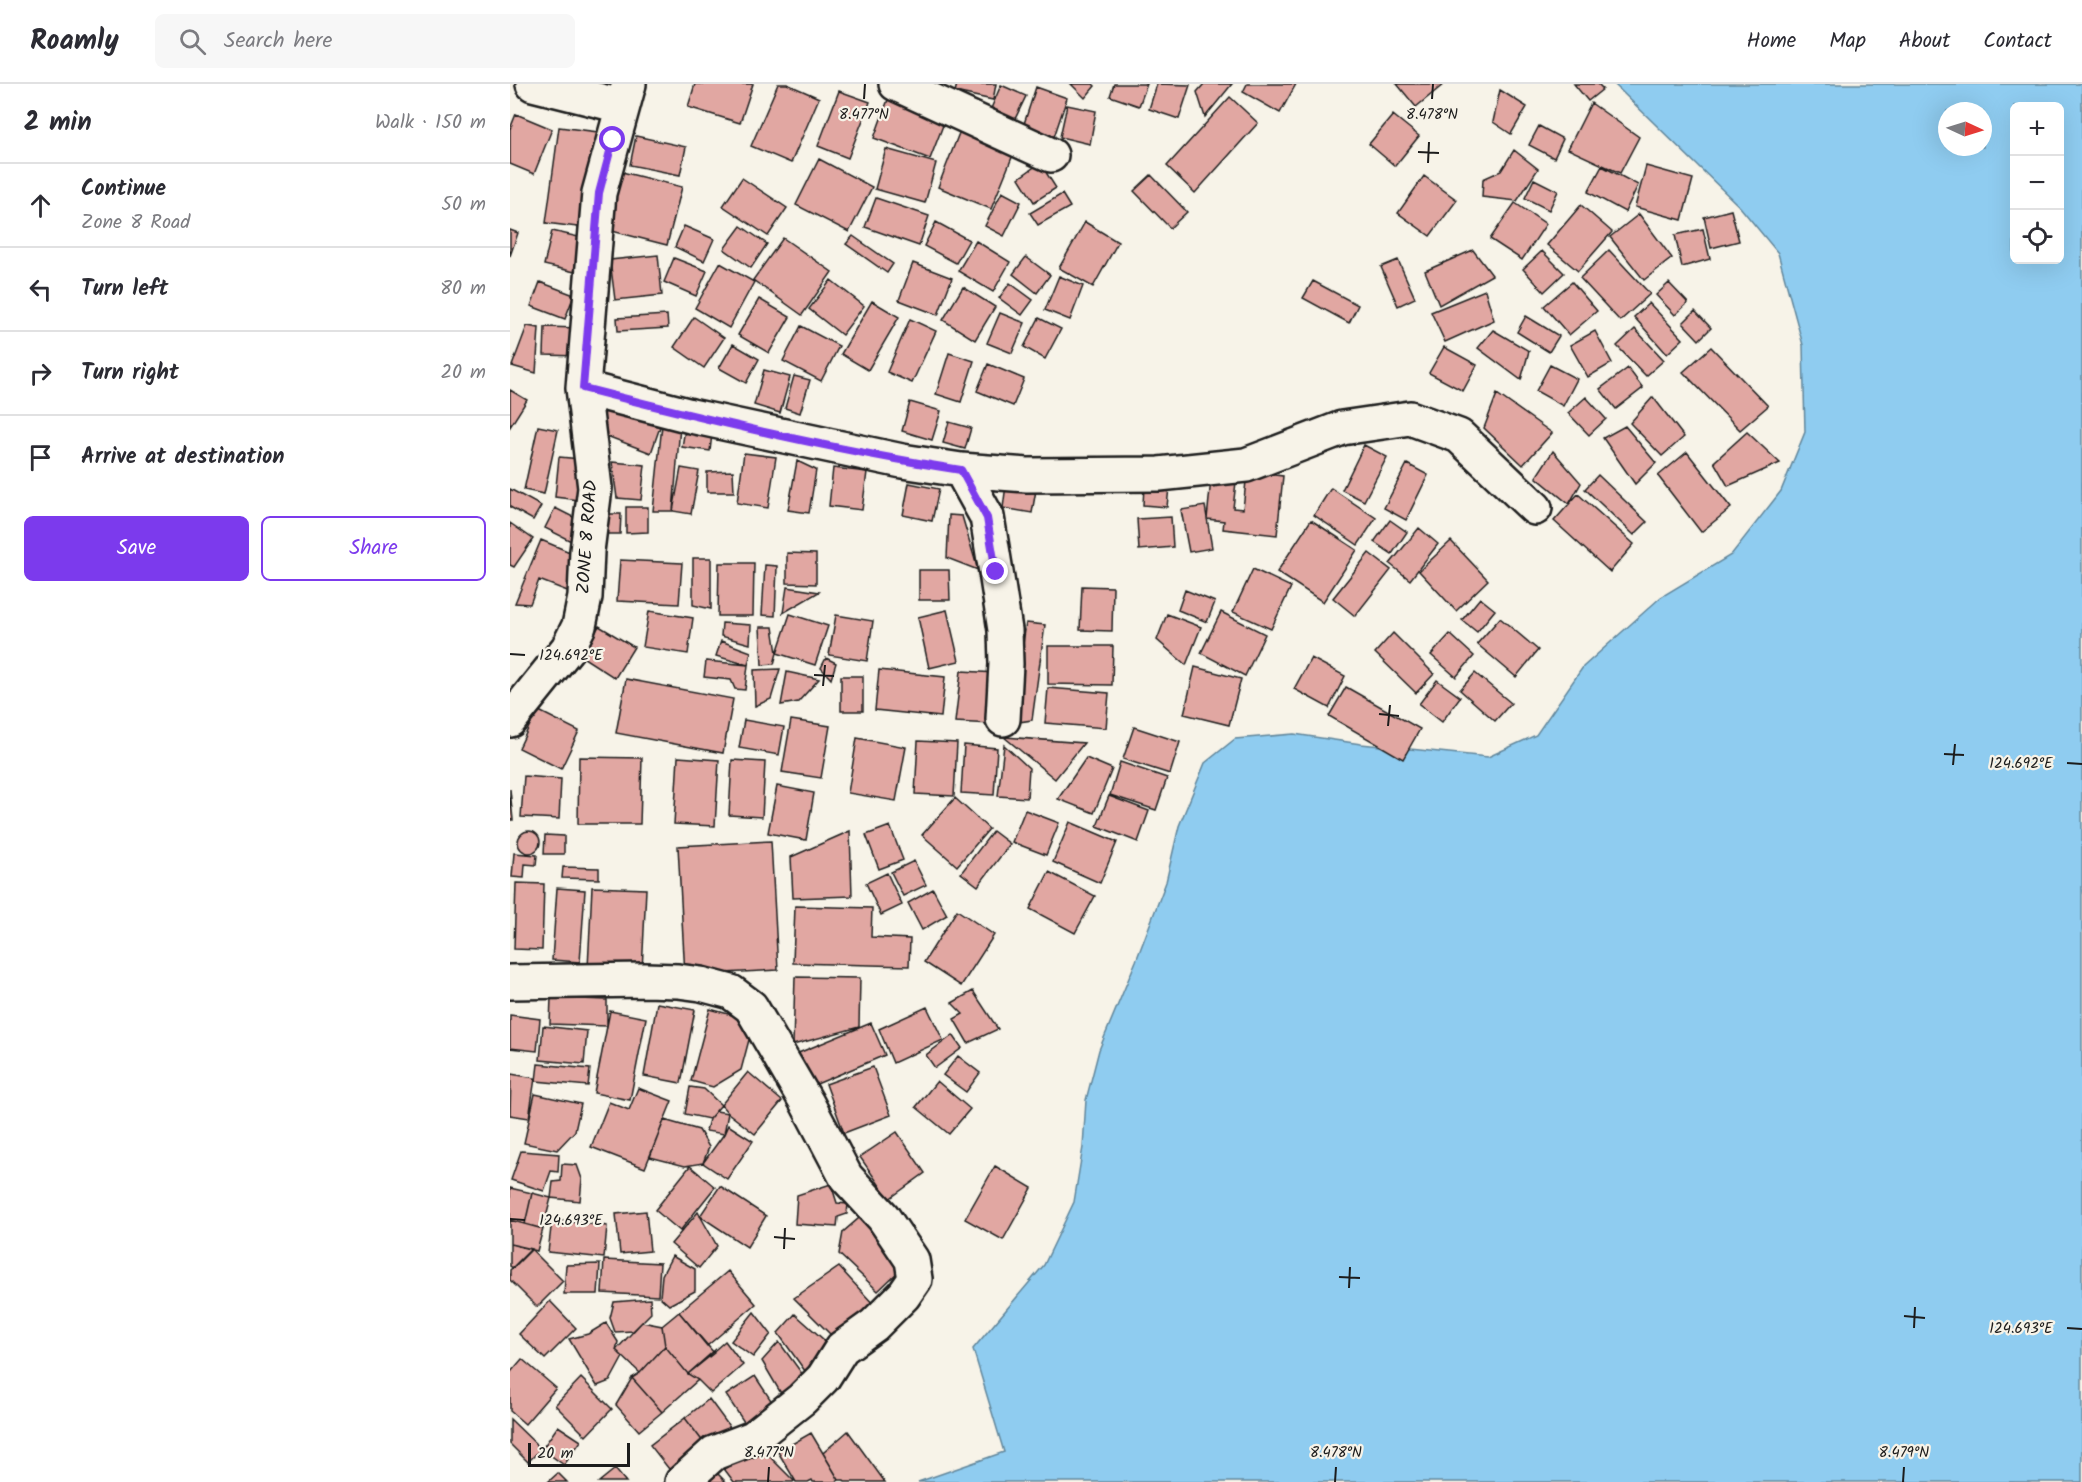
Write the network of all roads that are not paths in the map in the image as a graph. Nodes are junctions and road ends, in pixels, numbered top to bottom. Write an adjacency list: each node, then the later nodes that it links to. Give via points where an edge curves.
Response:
1 (533, 84): 3 (street)
2 (896, 84): 4 (street)
3 (625, 95): 5 (street, ZONE 8 ROAD, via 599,193)
4 (1051, 155)
5 (583, 388): 6 (street, via 804,441); 9 (street, ZONE 8 ROAD, via 595,488 579,626 568,648)
6 (961, 470): 7 (street, via 1027,475 1159,474 1246,465 1342,428 1410,418 1459,436); 8 (street, via 987,518 993,550 1005,630)
7 (1535, 508)
8 (1003, 719)
9 (510, 720)
10 (510, 982): 11 (street, via 645,980 701,984 731,992 751,1007 846,1177 883,1217 912,1260 915,1279 904,1295 874,1325 842,1348 823,1378 802,1399 753,1438 714,1453)
11 (682, 1482)

